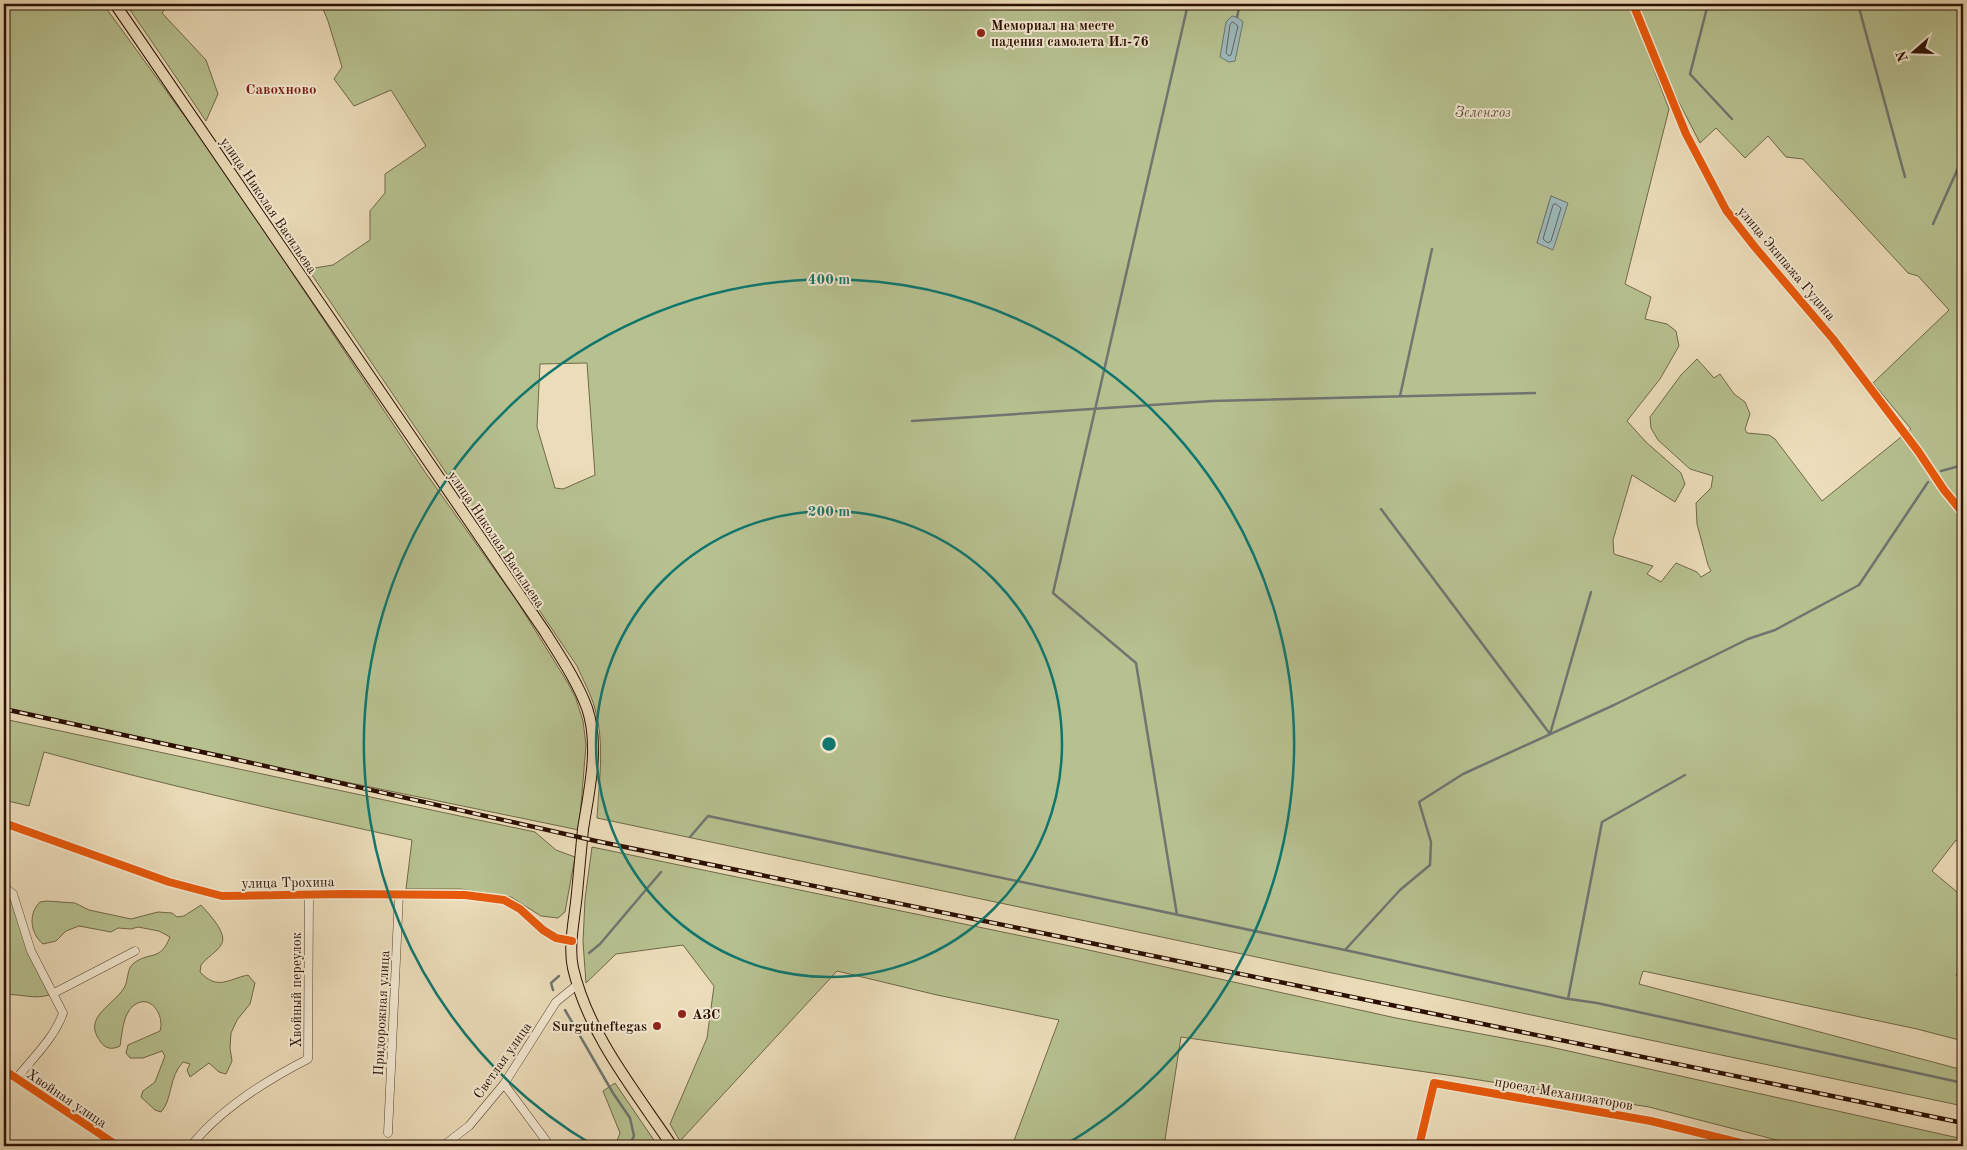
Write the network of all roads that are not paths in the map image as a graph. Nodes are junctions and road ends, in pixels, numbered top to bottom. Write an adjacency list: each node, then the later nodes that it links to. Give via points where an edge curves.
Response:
1 (115, 4): 8 (main road, улица Николая Васильева, via 568,670 587,709 592,762)
2 (1633, 4): 3 (street, улица Экипажа Гудина, via 1686,134 1726,210 1834,338)
3 (1963, 513)
4 (4, 823): 7 (street, улица Трохина, via 206,893 222,896)
5 (4, 887): 11 (street, via 13,894 31,950)
6 (399, 894): 7 (street, улица Трохина); 8 (street, улица Трохина, via 456,894 504,900 556,938); 15 (street, Придорожная улица)
7 (308, 895): 19 (street, Хвойный переулок, via 308,1059 258,1087 203,1131)
8 (572, 941): 10 (main road, улица Николая Васильева)
9 (135, 951): 11 (street)
10 (578, 984): 14 (street, Светлая улица, via 556,1002); 22 (main road, улица Николая Васильева, via 588,1014 601,1038)
11 (54, 994): 13 (street, via 63,1013 60,1020)
12 (4, 1070): 13 (street, Хвойная улица)
13 (16, 1079): 18 (street, Хвойная улица)
14 (504, 1084): 20 (street, Светлая улица, via 469,1126); 21 (street)
15 (388, 1133)
16 (4, 1142): 17 (street)
17 (13, 1146)
18 (118, 1146)
19 (191, 1146)
20 (443, 1146)
21 (550, 1146)
22 (672, 1146)
23 (1419, 1146): 24 (street, проезд Механизаторов, via 1434,1083 1651,1121)
24 (1753, 1146)

